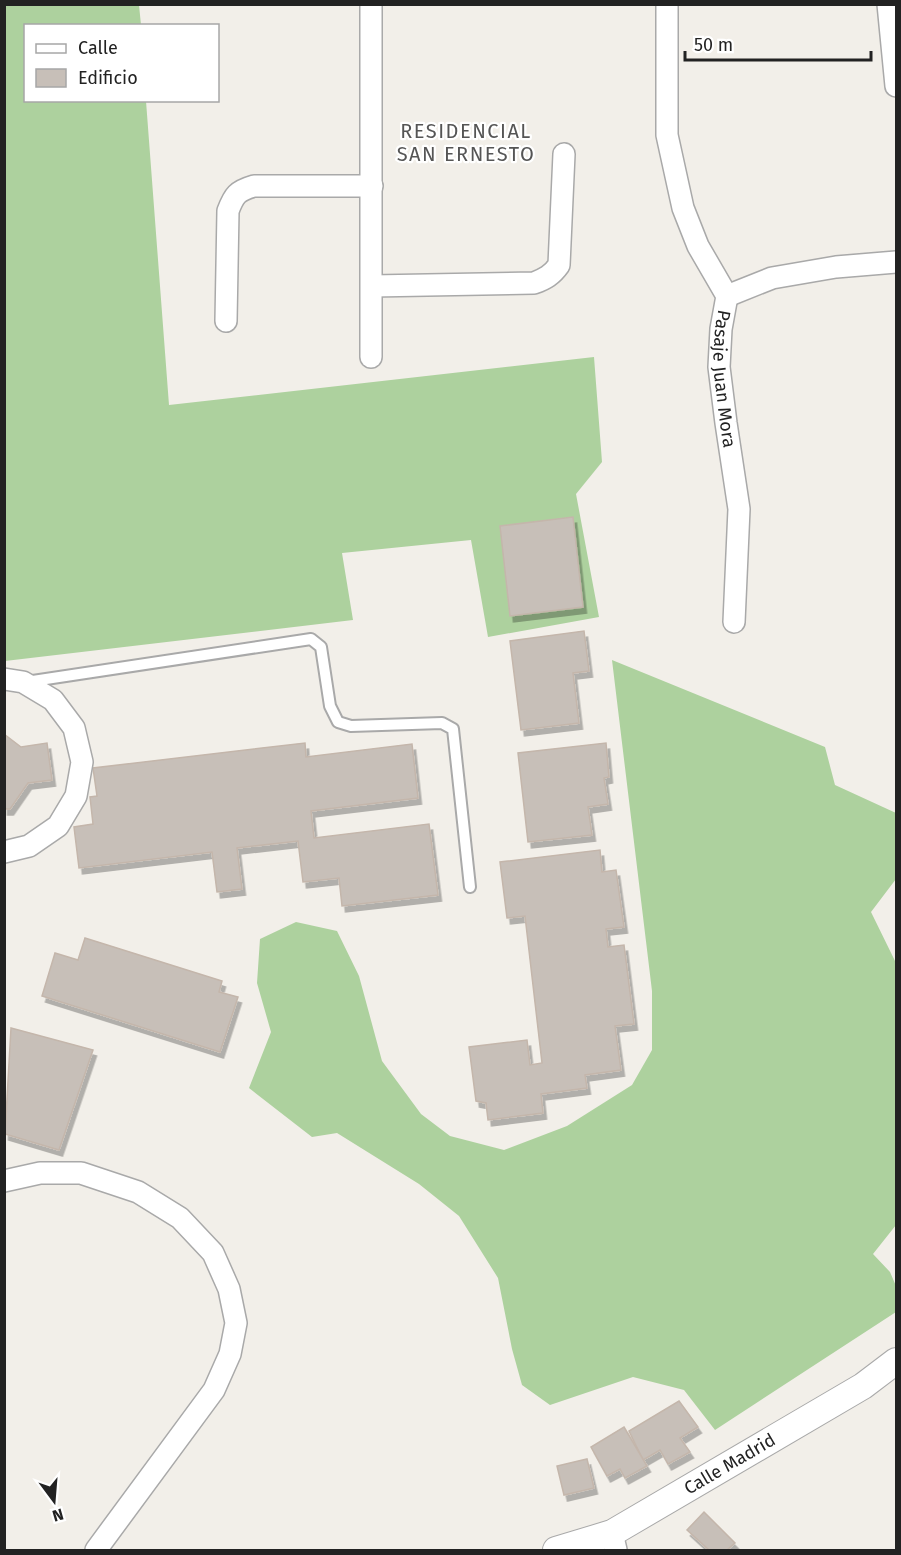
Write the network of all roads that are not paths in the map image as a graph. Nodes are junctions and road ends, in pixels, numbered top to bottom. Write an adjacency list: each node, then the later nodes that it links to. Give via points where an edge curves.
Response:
1 (371, 4): 6 (street)
2 (668, 4): 9 (street, Pasaje Juan Mora, via 667,135 683,208 698,246)
3 (888, 4): 4 (street)
4 (897, 86)
5 (564, 154): 8 (street, via 559,265 546,278 534,283)
6 (372, 186): 8 (street); 10 (street, via 254,186 233,197 228,211)
7 (897, 262): 9 (street, via 772,278)
8 (372, 286): 11 (street)
9 (727, 296): 12 (street, Pasaje Juan Mora, via 719,367 740,509)
10 (226, 321)
11 (371, 357)
12 (734, 622)
13 (14, 681): 14 (street, via 53,700 74,728 81,762 76,796 58,826 29,846); 15 (lane, via 311,639 321,647 330,706 338,722 351,726 442,723 453,729)
14 (4, 852)
15 (470, 887)
16 (4, 1181): 19 (street, via 40,1173 81,1173 138,1192 180,1218 213,1253 229,1289 236,1323 230,1354 214,1390)
17 (897, 1361): 18 (street, Calle Madrid)
18 (614, 1542): 20 (street, Calle Madrid)
19 (96, 1551)
20 (556, 1551)

